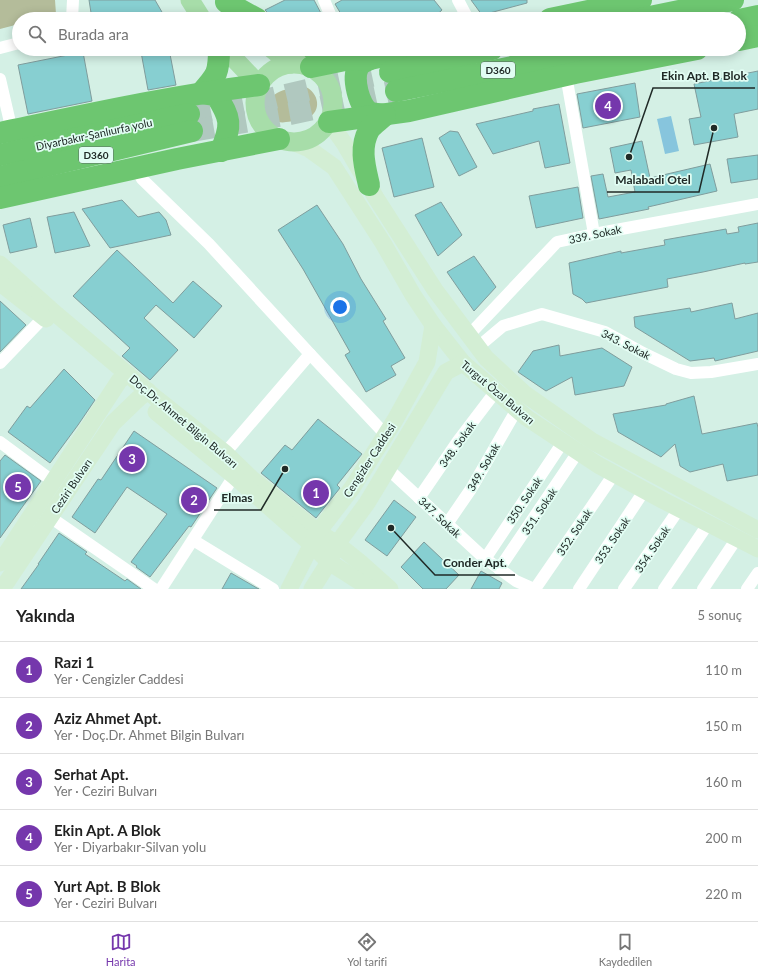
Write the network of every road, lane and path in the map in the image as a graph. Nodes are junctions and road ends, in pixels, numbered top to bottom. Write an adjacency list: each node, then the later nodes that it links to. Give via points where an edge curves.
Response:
1 (73, 0): 8 (street)
2 (190, 0): 9 (main road)
3 (324, 0): 12 (street)
4 (458, 0): 13 (street)
5 (641, 0): 14 (highway)
6 (733, 0): 15 (highway)
7 (226, 1): 10 (main road); 11 (highway)
8 (72, 12)
9 (198, 12)
10 (234, 12)
11 (246, 12)
12 (329, 12)
13 (464, 12)
14 (584, 12)
15 (674, 12)
16 (758, 16): 17 (highway)
17 (746, 19)
18 (758, 36): 19 (highway)
19 (746, 39)
20 (12, 45): 21 (street)
21 (0, 48)
22 (219, 56): 33 (highway, via 216,77)
23 (232, 56): 32 (main road)
24 (293, 56): 29 (main road)
25 (471, 56): 26 (highway, D360, via 393,82)
26 (556, 56)
27 (662, 56): 30 (highway)
28 (353, 57): 29 (highway); 34 (highway, via 361,64 357,69 356,88 362,104 369,112)
29 (305, 60): 32 (main road, via 278,67 267,74); 35 (main road, via 330,86 334,104)
30 (566, 75): 34 (highway); 45 (street)
31 (0, 79): 36 (street)
32 (259, 85): 33 (highway); 37 (main road, via 255,95 257,116 270,134)
33 (201, 93): 36 (highway); 38 (highway, via 216,95 229,119)
34 (385, 115): 35 (highway); 42 (highway, via 369,130 365,143 363,160)
35 (329, 122): 37 (main road, via 323,130 305,141); 42 (main road, Turgut Özal Bulvarı)
36 (6, 132)
37 (286, 141): 38 (highway); 48 (main road, Turgut Özal Bulvarı, via 309,149 334,167)
38 (221, 151): 40 (highway)
39 (0, 155): 41 (highway, Diyarbakır-Şanlıurfa yolu / D360, via 190,122)
40 (136, 168): 43 (highway); 50 (street, via 142,179 209,244)
41 (0, 177)
42 (369, 185): 49 (main road, Turgut Özal Bulvarı, via 436,290)
43 (0, 198)
44 (758, 204): 45 (street, 339. Sokak)
45 (594, 234): 49 (street, 339. Sokak, via 557,242)
46 (3, 276): 47 (main road, Doç.Dr. Ahmet Bilgin Bulvarı); 54 (main road, Doç.Dr. Ahmet Bilgin Bulvarı, via 56,314)
47 (44, 317): 51 (street); 54 (main road, Doç.Dr. Ahmet Bilgin Bulvarı)
48 (433, 325): 52 (main road, Turgut Özal Bulvarı); 58 (main road, Cengizler Caddesi, via 428,362)
49 (473, 341): 53 (street, 343. Sokak, via 503,326 542,314 605,332 676,369 691,373); 73 (main road, Turgut Özal Bulvarı, via 486,358 525,394 592,441)
50 (310, 354): 58 (street); 62 (street)
51 (0, 363)
52 (463, 363): 55 (main road, Turgut Özal Bulvarı); 63 (main road, Cengizler Caddesi, via 446,372)
53 (758, 364)
54 (123, 377): 56 (main road, Doç.Dr. Ahmet Bilgin Bulvarı); 66 (main road, Ceziri Bulvarı)
55 (496, 391): 57 (main road, Turgut Özal Bulvarı); 68 (street, 348. Sokak)
56 (143, 395): 62 (main road, Doç.Dr. Ahmet Bilgin Bulvarı); 65 (main road, Doç.Dr. Ahmet Bilgin Bulvarı); 70 (main road, Ceziri Bulvarı, via 113,423)
57 (517, 409): 59 (main road, Turgut Özal Bulvarı); 71 (street, 349. Sokak, via 471,489)
58 (385, 434): 74 (main road, Cengizler Caddesi, via 352,488)
59 (563, 442): 61 (main road, Turgut Özal Bulvarı); 79 (street, 350. Sokak)
60 (1, 444): 66 (street)
61 (578, 452): 64 (main road, Turgut Özal Bulvarı); 82 (street, 351. Sokak)
62 (226, 453): 74 (main road, Doç.Dr. Ahmet Bilgin Bulvarı)
63 (388, 469): 68 (street, 347. Sokak); 77 (main road, Cengizler Caddesi)
64 (614, 474): 67 (main road, Turgut Özal Bulvarı); 92 (street, 352. Sokak)
65 (234, 476): 74 (main road, Doç.Dr. Ahmet Bilgin Bulvarı); 76 (street)
66 (54, 482): 80 (main road, Ceziri Bulvarı)
67 (644, 491): 69 (main road, Turgut Özal Bulvarı); 93 (street, 353. Sokak)
68 (419, 498): 71 (street, 347. Sokak)
69 (679, 509): 72 (main road, Turgut Özal Bulvarı); 94 (street, 354. Sokak)
70 (50, 517): 84 (main road, Ceziri Bulvarı); 85 (street)
71 (447, 524): 79 (street, 347. Sokak)
72 (708, 524): 75 (main road, Turgut Özal Bulvarı); 95 (street)
73 (758, 530)
74 (315, 538): 77 (main road, Doç.Dr. Ahmet Bilgin Bulvarı); 81 (main road, Doç.Dr. Ahmet Bilgin Bulvarı); 88 (main road, Cengizler Caddesi)
75 (736, 538): 78 (main road, Turgut Özal Bulvarı); 96 (street)
76 (193, 540): 86 (street); 87 (street)
77 (337, 544): 81 (main road, Cengizler Caddesi); 91 (main road, Doç.Dr. Ahmet Bilgin Bulvarı)
78 (758, 549)
79 (485, 559): 82 (street, 347. Sokak)
80 (0, 562)
81 (329, 562): 89 (main road, Cengizler Caddesi); 90 (main road, Doç.Dr. Ahmet Bilgin Bulvarı)
82 (499, 569): 92 (street, 347. Sokak, via 516,581)
83 (758, 573): 97 (street)
84 (2, 589)
85 (154, 589)
86 (161, 589)
87 (273, 589)
88 (289, 589)
89 (312, 589)
90 (371, 589)
91 (390, 589)
92 (535, 589)
93 (579, 589)
94 (624, 589)
95 (664, 589)
96 (702, 589)
97 (747, 589)

